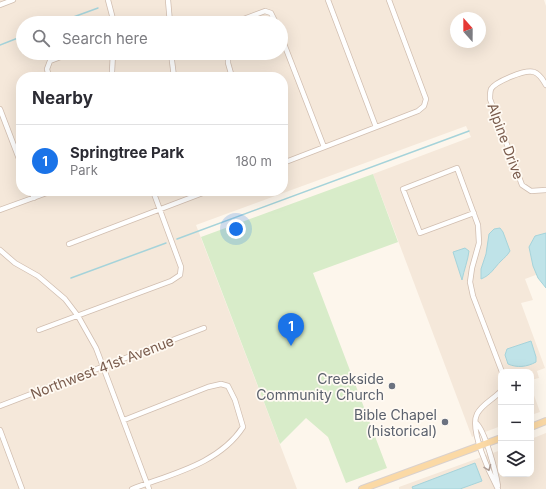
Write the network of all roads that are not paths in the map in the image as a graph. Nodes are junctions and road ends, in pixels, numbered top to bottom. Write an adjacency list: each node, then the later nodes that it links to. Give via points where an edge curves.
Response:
1 (13, 0): 6 (street)
2 (108, 0): 7 (street)
3 (168, 0): 8 (street)
4 (328, 0): 22 (street)
5 (389, 0): 22 (street, via 426,98 424,106 418,111)
6 (0, 5)
7 (112, 16)
8 (169, 16)
9 (252, 16): 10 (street, via 265,11)
10 (272, 16)
11 (288, 54): 23 (street)
12 (53, 60): 16 (street, via 50,61)
13 (113, 60): 17 (street)
14 (172, 60): 18 (street)
15 (228, 60): 19 (street)
16 (48, 72)
17 (113, 72)
18 (173, 72)
19 (231, 72)
20 (546, 85): 26 (street, Alpine Drive, via 542,77 533,72 523,72 496,84 490,90 490,99 522,185 531,191)
21 (0, 109): 24 (street)
22 (376, 127): 23 (street)
23 (324, 147): 25 (street)
24 (16, 151)
25 (288, 160)
26 (546, 190)
27 (39, 196): 30 (street)
28 (155, 196): 31 (street)
29 (195, 196): 31 (street)
30 (34, 198): 32 (street)
31 (160, 209): 34 (street); 36 (street, via 182,266 180,275)
32 (0, 210)
33 (474, 214): 33 (street, via 457,168 403,189 420,233); 40 (street, via 478,225 479,243 470,282)
34 (69, 244)
35 (0, 250): 36 (street, via 15,263 38,276 65,299)
36 (78, 316): 38 (street); 39 (street)
37 (204, 328): 39 (street, Northwest 41st Avenue)
38 (39, 330)
39 (104, 367): 42 (street, Northwest 41st Avenue); 43 (street)
40 (501, 369)
41 (498, 394): 48 (street, via 479,410 476,416 474,427)
42 (0, 406)
43 (124, 420): 49 (street); 49 (street, via 220,384 228,386 235,400 244,427 229,445 197,464)
44 (546, 421): 45 (main road)
45 (534, 425)
46 (0, 430): 50 (street)
47 (498, 439): 48 (main road)
48 (483, 444): 53 (main road); 54 (street, via 490,475)
49 (147, 483): 51 (street); 52 (street)
50 (22, 489)
51 (132, 489)
52 (150, 489)
53 (362, 489)
54 (499, 489)

